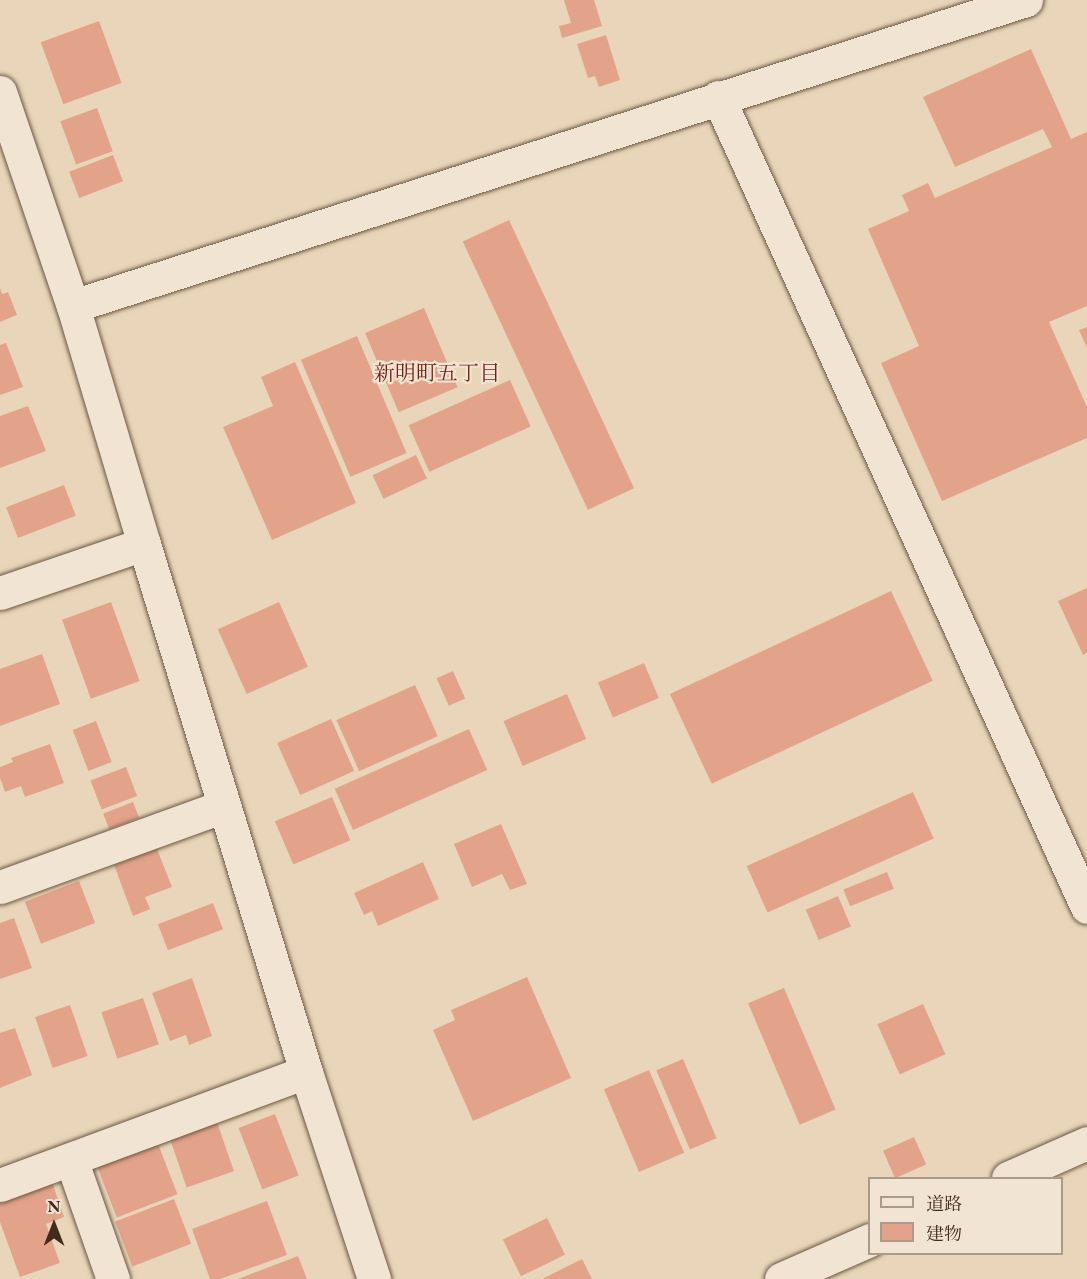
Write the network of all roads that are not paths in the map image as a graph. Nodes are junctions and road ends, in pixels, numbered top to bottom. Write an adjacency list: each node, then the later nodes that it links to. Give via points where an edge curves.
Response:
1 (1026, 0): 3 (street)
2 (0, 92): 4 (street)
3 (718, 97): 4 (street); 9 (street)
4 (73, 306): 5 (street)
5 (144, 544): 6 (street); 7 (street)
6 (0, 593)
7 (224, 806): 8 (street); 10 (street)
8 (0, 887)
9 (1087, 907)
10 (306, 1072): 12 (street); 17 (street)
11 (1087, 1143): 13 (street)
12 (71, 1159): 14 (street); 16 (street)
13 (1012, 1177)
14 (0, 1185)
15 (868, 1241): 18 (street)
16 (112, 1279)
17 (374, 1279)
18 (781, 1279)

